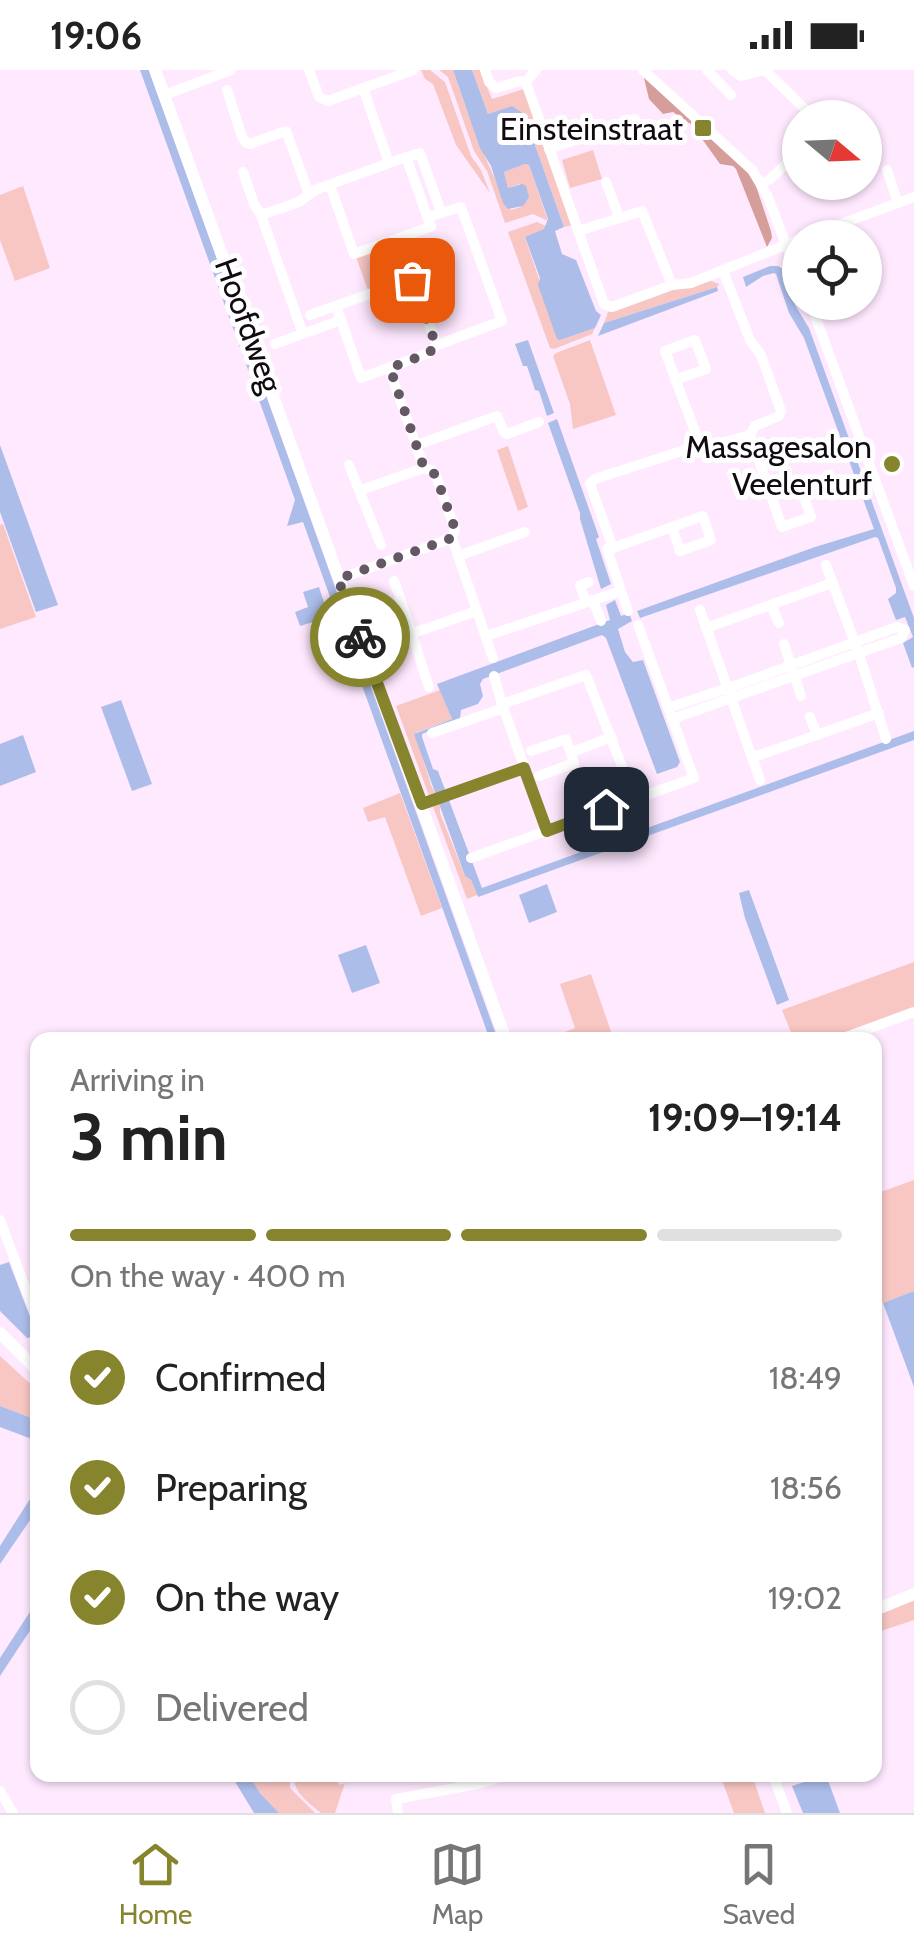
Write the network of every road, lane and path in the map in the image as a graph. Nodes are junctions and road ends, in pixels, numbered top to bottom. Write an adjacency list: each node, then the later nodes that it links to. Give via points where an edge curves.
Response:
1 (158, 70): 13 (main road, Hoofdweg)
2 (231, 70): 13 (street)
3 (309, 70): 11 (street, via 325,100)
4 (413, 70): 11 (street)
5 (485, 70): 10 (street, via 496,88)
6 (536, 70): 10 (street)
7 (643, 70): 25 (street)
8 (707, 70): 14 (street)
9 (732, 70): 15 (street, via 741,76 763,70)
10 (524, 82): 17 (street)
11 (363, 88): 19 (street)
12 (227, 90): 26 (street, via 246,143 286,131)
13 (167, 94): 63 (main road, Hoofdweg)
14 (731, 94)
15 (796, 100)
16 (634, 119): 17 (street)
17 (550, 149): 34 (street)
18 (406, 157): 19 (street); 29 (street, via 420,153); 31 (street)
19 (389, 163): 24 (street)
20 (782, 168): 25 (street)
21 (887, 170): 28 (street)
22 (243, 172): 30 (street)
23 (606, 182): 32 (street)
24 (330, 184): 26 (street); 31 (street, via 354,254 431,227)
25 (761, 184): 35 (street)
26 (308, 194): 30 (street)
27 (914, 197): 28 (street)
28 (898, 203): 33 (street)
29 (441, 212): 31 (street); 45 (street, via 461,207 502,321)
30 (262, 214): 43 (street)
31 (428, 217)
32 (618, 217): 34 (street); 38 (street, via 646,214)
33 (851, 220)
34 (578, 231): 38 (street, via 604,304 612,307)
35 (782, 239)
36 (782, 245): 37 (street)
37 (723, 271): 38 (street); 49 (street, via 781,411)
38 (672, 285)
39 (336, 306): 40 (street); 41 (street); 45 (street, via 412,280)
40 (310, 315)
41 (340, 320): 43 (street); 46 (street, via 361,378)
42 (817, 320): 67 (street)
43 (303, 334): 44 (street)
44 (275, 344)
45 (436, 345): 46 (street)
46 (390, 368): 50 (street)
47 (675, 380): 47 (street, via 706,369 695,340 665,351); 51 (street)
48 (539, 422): 50 (street, via 507,434 497,416)
49 (750, 434): 51 (street); 55 (street)
50 (417, 445): 53 (street)
51 (700, 445): 60 (street, via 590,484)
52 (349, 464): 54 (street)
53 (424, 468): 54 (street); 58 (street, via 436,476 455,529)
54 (361, 490): 59 (street)
55 (770, 494): 55 (street, via 782,528 811,516 799,484)
56 (672, 527): 60 (street)
57 (525, 532): 61 (street)
58 (452, 538): 61 (street); 63 (street)
59 (380, 545)
60 (612, 548): 68 (street, via 607,549)
61 (458, 556): 72 (street)
62 (826, 565): 66 (street)
63 (341, 578): 105 (main road, Hoofdweg)
64 (394, 581): 79 (street)
65 (588, 582): 69 (street, via 580,585)
66 (832, 583): 70 (street); 81 (street)
67 (914, 586)
68 (621, 591): 69 (street); 73 (street)
69 (590, 601): 74 (street); 80 (street)
70 (771, 605): 75 (street); 77 (street)
71 (700, 610): 77 (street)
72 (477, 611): 79 (street); 80 (street)
73 (628, 611)
74 (601, 621)
75 (779, 623)
76 (638, 624): 92 (street)
77 (706, 628): 88 (street)
78 (909, 629): 81 (street, via 897,626); 83 (street)
79 (413, 634): 87 (street)
80 (486, 636): 84 (street)
81 (854, 641): 83 (street); 85 (street)
82 (784, 644): 85 (street)
83 (859, 654): 85 (street); 91 (street)
84 (494, 658)
85 (793, 672): 88 (street); 89 (street)
86 (494, 676): 90 (street)
87 (429, 687)
88 (731, 693): 92 (street); 100 (street)
89 (800, 696)
90 (503, 706): 94 (street); 96 (street, via 586,675); 101 (street)
91 (879, 713): 95 (street); 97 (street)
92 (670, 714): 104 (street, via 694,778)
93 (810, 717): 95 (street)
94 (432, 734)
95 (817, 734): 100 (street)
96 (612, 738): 99 (street); 104 (street)
97 (886, 739)
98 (532, 751): 99 (street, via 566,739)
99 (572, 752): 102 (street, via 574,763)
100 (754, 757): 103 (street)
101 (524, 768): 105 (street); 106 (street)
102 (540, 776)
103 (760, 780)
104 (634, 799): 106 (street)
105 (422, 804): 109 (main road, Hoofdweg)
106 (547, 831): 107 (street)
107 (472, 858)
108 (914, 1012): 110 (street)
109 (503, 1032)
110 (860, 1032)
111 (0, 1220): 112 (street)
112 (30, 1301)
113 (6, 1338): 114 (main road); 115 (main road)
114 (30, 1356)
115 (30, 1363)
116 (914, 1594): 117 (main road)
117 (882, 1607)
118 (484, 1782): 122 (street, via 396,1799)
119 (776, 1782): 123 (street)
120 (0, 1791): 121 (street)
121 (13, 1813)
122 (398, 1813)
123 (787, 1813)

